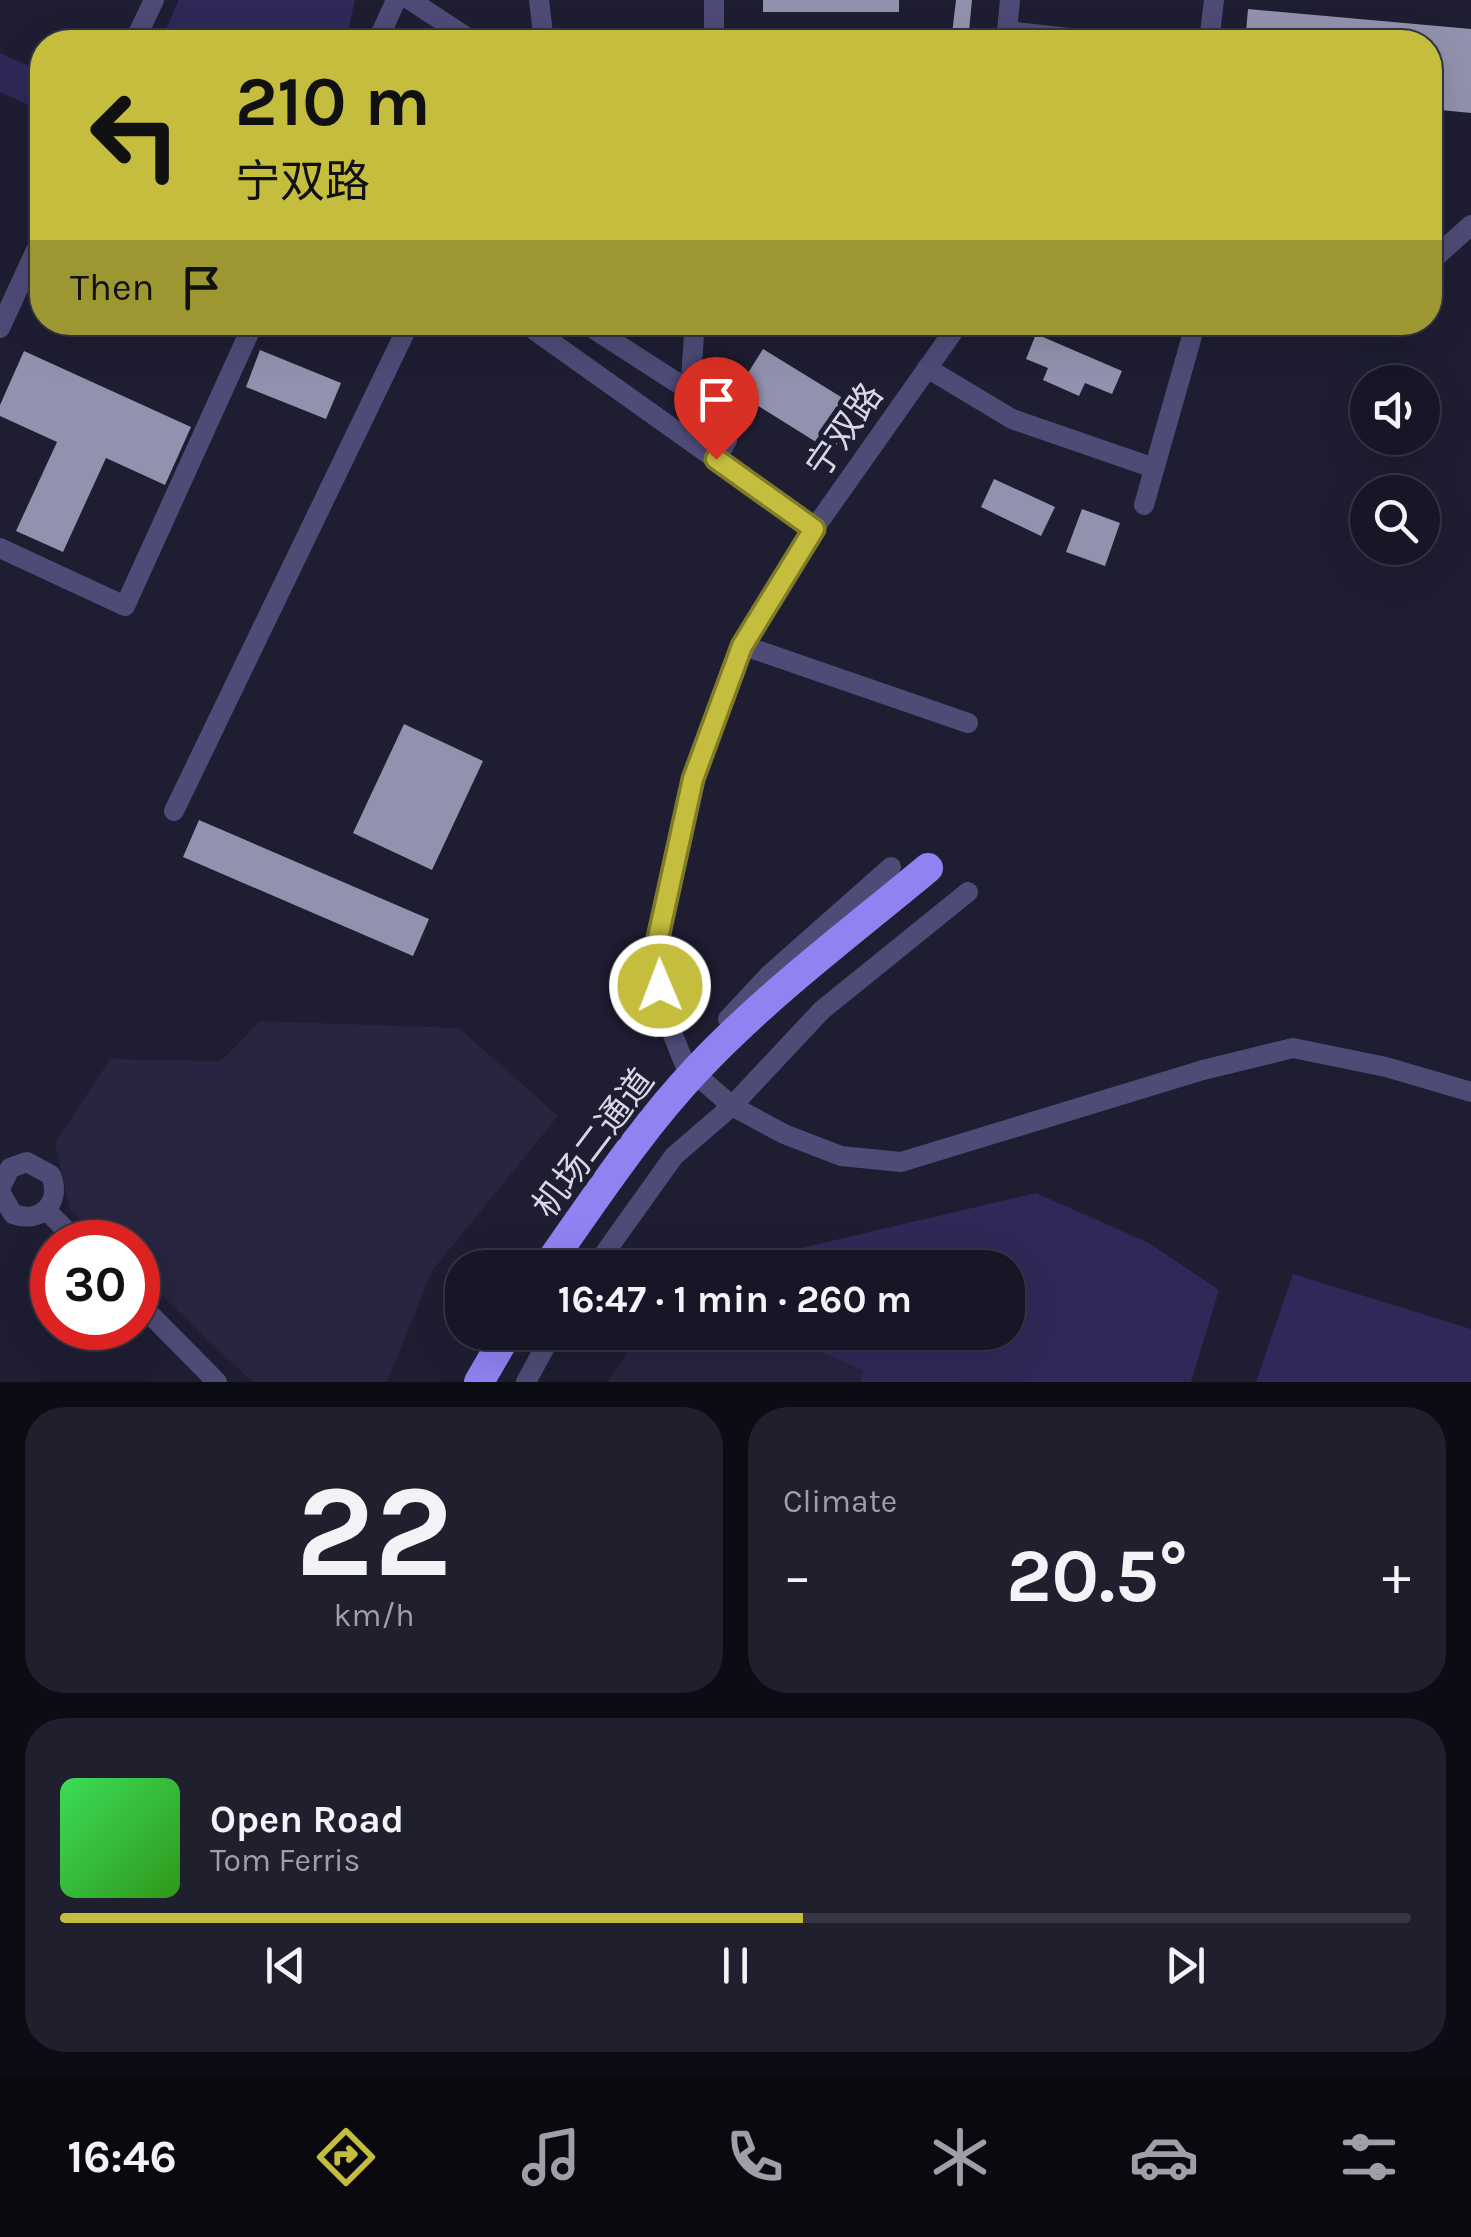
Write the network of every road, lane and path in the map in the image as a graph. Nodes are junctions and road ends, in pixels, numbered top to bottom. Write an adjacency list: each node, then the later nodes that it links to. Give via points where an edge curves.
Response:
1 (154, 0): 8 (street)
2 (396, 0): 9 (street)
3 (410, 0): 10 (street)
4 (540, 0): 11 (street)
5 (714, 0): 12 (street)
6 (1010, 0): 13 (street)
7 (1214, 0): 14 (street)
8 (140, 30)
9 (382, 30)
10 (456, 30)
11 (543, 30)
12 (714, 30)
13 (1008, 30)
14 (1210, 30)
15 (1471, 225): 16 (street)
16 (1442, 251)
17 (30, 263): 18 (street)
18 (0, 328)
19 (248, 335): 32 (street, via 125,606)
20 (404, 335): 35 (street)
21 (541, 335): 28 (street, 宁双路)
22 (604, 335): 27 (street)
23 (695, 335): 27 (street)
24 (951, 335): 26 (street, 宁双路)
25 (1192, 335): 29 (street)
26 (927, 368): 29 (street, via 1012,419); 31 (street, 宁双路)
27 (690, 391): 28 (street, via 727,440)
28 (716, 459): 31 (street, 宁双路)
29 (1154, 468): 30 (street)
30 (1144, 505)
31 (814, 529): 33 (street)
32 (0, 548)
33 (742, 646): 34 (street); 38 (street, via 693,779 654,956 665,1015)
34 (968, 723)
35 (174, 811)
36 (891, 867): 38 (street, via 769,975)
37 (946, 881): 40 (street); 45 (highway, 机场二通道, bridge, via 770,998 697,1069); 46 (highway, via 783,1010 710,1082)
38 (686, 1066): 40 (street); 44 (street, via 633,1130)
39 (1471, 1092): 40 (street, via 1293,1048 900,1162 841,1156)
40 (732, 1106): 47 (street, via 674,1156)
41 (0, 1191): 42 (street, via 6,1208 22,1217); 42 (street, via 10,1168 37,1164 54,1184)
42 (46, 1210): 43 (street)
43 (56, 1220)
44 (555, 1250)
45 (556, 1250)
46 (583, 1250)
47 (607, 1250)
48 (160, 1324): 52 (street)
49 (495, 1350): 53 (highway)
50 (520, 1350): 54 (highway)
51 (543, 1350): 55 (street)
52 (217, 1382)
53 (477, 1382)
54 (502, 1382)
55 (526, 1382)

